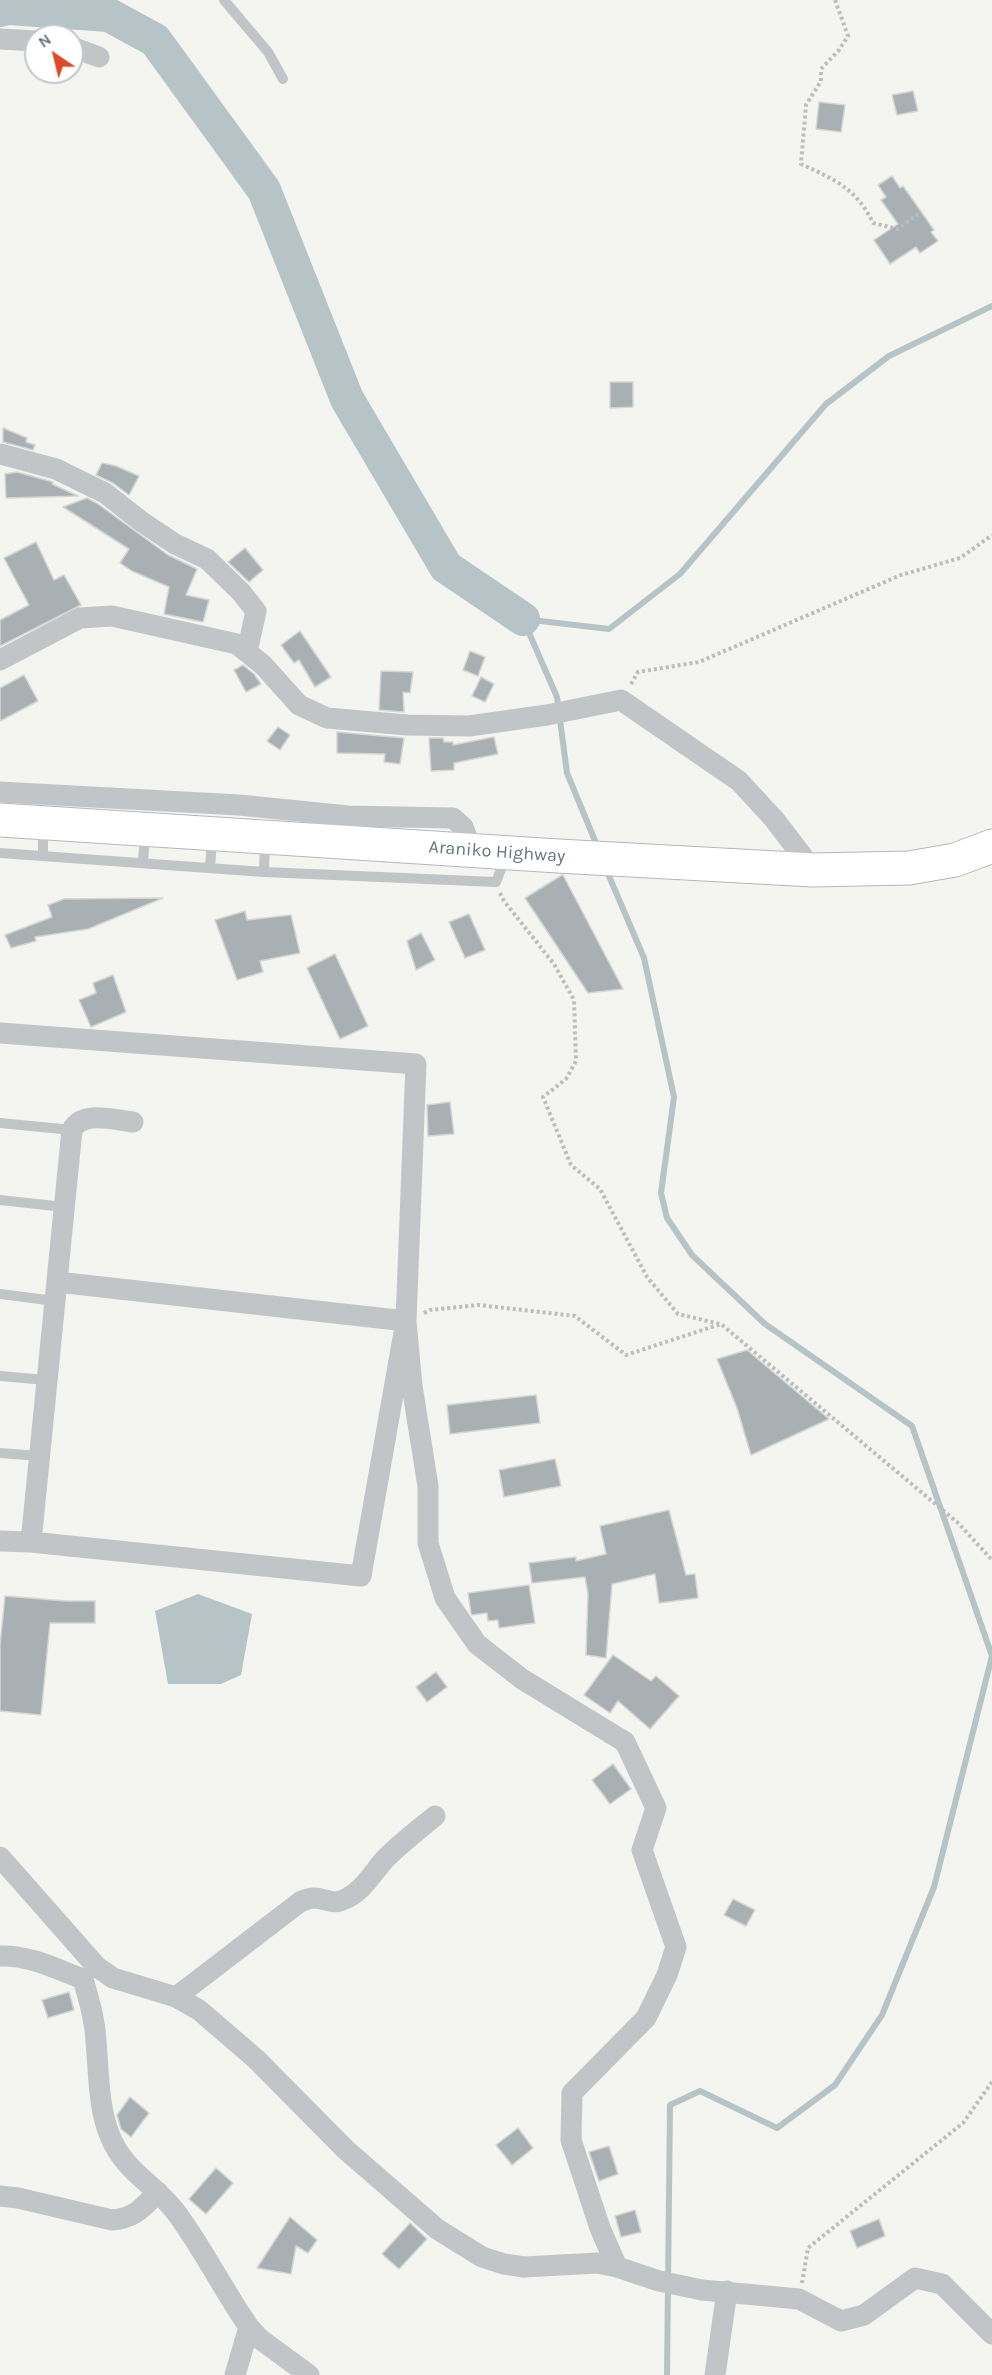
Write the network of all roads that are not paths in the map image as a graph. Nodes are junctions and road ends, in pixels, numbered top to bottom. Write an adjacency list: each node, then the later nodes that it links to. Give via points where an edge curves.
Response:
1 (224, 0): 6 (lane, via 268,52)
2 (0, 39): 3 (street)
3 (24, 40)
4 (84, 51): 5 (street)
5 (99, 57)
6 (283, 79)
7 (0, 454): 8 (street, via 56,469 105,493 142,522 207,559 256,611)
8 (247, 652): 9 (street, via 237,644 112,616 80,618); 25 (street, via 264,665 299,705 327,718 469,726 621,700 739,781)
9 (0, 660)
10 (0, 792): 11 (street)
11 (74, 810): 13 (highway, Araniko Highway); 14 (highway, Araniko Highway); 18 (street, via 239,805 348,816 453,819 463,827)
12 (0, 820): 13 (highway, Araniko Highway)
13 (44, 823): 20 (lane)
14 (145, 829): 15 (highway, Araniko Highway); 21 (lane)
15 (212, 833): 16 (highway, Araniko Highway); 24 (lane)
16 (266, 836): 22 (highway, Araniko Highway); 26 (lane)
17 (992, 846): 25 (highway, Araniko Highway, via 954,860 909,868)
18 (472, 850): 22 (highway, Araniko Highway); 23 (highway, Araniko Highway)
19 (0, 854): 20 (lane)
20 (43, 855): 21 (lane)
21 (143, 862): 24 (lane)
22 (432, 863): 23 (lane); 26 (lane)
23 (501, 867): 25 (highway, Araniko Highway, via 558,856)
24 (210, 868): 26 (lane)
25 (813, 870)
26 (264, 872)
27 (0, 1033): 35 (street, via 417,1064)
28 (133, 1122): 30 (street, via 84,1118)
29 (0, 1123): 30 (lane)
30 (72, 1130): 32 (street)
31 (0, 1200): 32 (lane)
32 (64, 1207): 33 (street)
33 (56, 1291): 34 (lane); 35 (street); 37 (street)
34 (0, 1294)
35 (406, 1321): 41 (street, via 361,1576); 49 (street, via 428,1486 428,1543 445,1598 477,1644 522,1679 625,1742 656,1808 642,1850 676,1947 646,2018 572,2093 571,2140)
36 (0, 1376): 37 (lane)
37 (47, 1380): 39 (street)
38 (0, 1452): 39 (lane)
39 (39, 1456): 41 (street)
40 (0, 1541): 41 (street)
41 (31, 1542)
42 (435, 1816): 46 (street, via 387,1858 352,1896 341,1901 320,1897 300,1902)
43 (0, 1857): 45 (street)
44 (0, 1956): 45 (street)
45 (90, 1973): 46 (street); 47 (street, via 99,2082 109,2134 129,2168)
46 (176, 1997): 49 (street, via 221,2027 345,2150 460,2245 482,2257 524,2267 571,2263)
47 (158, 2192): 48 (street, via 137,2213 112,2220); 51 (street, via 193,2237)
48 (0, 2196)
49 (617, 2266): 50 (street, via 659,2281)
50 (727, 2291): 52 (street, via 799,2299 841,2321 864,2315 915,2278 942,2284); 55 (street)
51 (249, 2327): 53 (street); 54 (street)
52 (992, 2334)
53 (235, 2375)
54 (309, 2375)
55 (715, 2375)

